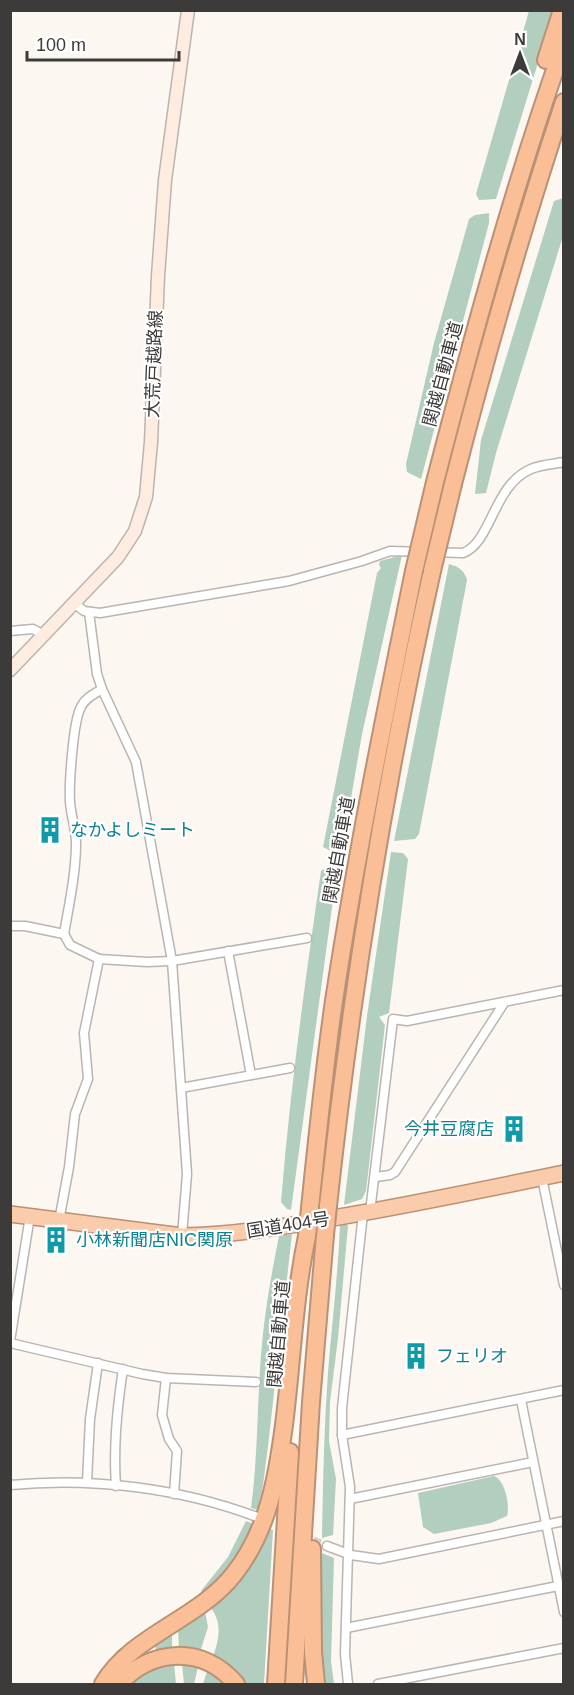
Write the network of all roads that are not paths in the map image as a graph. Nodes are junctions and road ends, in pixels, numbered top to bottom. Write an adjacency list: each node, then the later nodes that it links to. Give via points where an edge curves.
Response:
1 (188, 10): 9 (main road, 大荒戸越路線, via 165,180 146,497 128,544)
2 (562, 10): 7 (highway)
3 (564, 44): 7 (highway, 関越自動車道)
4 (564, 102): 6 (highway, 関越自動車道)
5 (564, 133): 6 (highway)
6 (543, 176): 36 (highway, 関越自動車道, bridge, via 485,359 453,484 389,780 339,1098)
7 (515, 179): 34 (highway, 関越自動車道, bridge, via 435,482 372,778 322,1090)
8 (564, 462): 10 (street, via 531,469 517,479 497,504 480,539 464,553 390,551 289,581)
9 (75, 604): 10 (street); 12 (main road, 大荒戸越路線)
10 (89, 612): 14 (street)
11 (10, 631): 12 (street, via 33,629)
12 (44, 635): 13 (main road, 大荒戸越路線)
13 (10, 670)
14 (102, 689): 16 (street, via 88,698 78,717 70,770 76,858); 20 (street, via 136,762)
15 (10, 926): 16 (street)
16 (64, 934): 19 (street, via 70,945)
17 (307, 938): 18 (street)
18 (228, 951): 20 (street); 24 (street)
19 (99, 959): 20 (street); 32 (street, via 84,1033 88,1079 75,1114)
20 (172, 961): 25 (street)
21 (564, 990): 22 (street)
22 (504, 1003): 27 (street, via 394,1172); 27 (street, via 407,1021 393,1019)
23 (290, 1068): 24 (street)
24 (251, 1075): 25 (street)
25 (181, 1088): 33 (street, via 188,1174)
26 (564, 1173): 28 (highway, 国道404号)
27 (375, 1177): 29 (street)
28 (542, 1178): 29 (highway, 国道404号); 35 (street)
29 (367, 1212): 33 (highway, 国道404号, via 234,1233); 44 (street, via 344,1380)
30 (10, 1214): 31 (highway, 国道404号)
31 (30, 1216): 32 (highway, 国道404号); 37 (street)
32 (59, 1221): 33 (highway, 国道404号)
33 (182, 1236)
34 (307, 1236): 60 (highway, via 278,1466 259,1533 243,1562 219,1590 128,1655); 63 (highway, 関越自動車道)
35 (564, 1285)
36 (318, 1308): 64 (highway, 関越自動車道); 65 (highway, via 312,1508)
37 (10, 1342): 38 (street)
38 (98, 1363): 39 (street); 46 (street)
39 (123, 1369): 40 (street); 48 (street, via 115,1423)
40 (166, 1378): 41 (street); 49 (street, via 162,1415 177,1451)
41 (256, 1382)
42 (564, 1390): 43 (street)
43 (520, 1400): 44 (street); 45 (street)
44 (342, 1435): 50 (street)
45 (533, 1462): 50 (street); 53 (street)
46 (87, 1482): 47 (street); 48 (street)
47 (10, 1485)
48 (116, 1486): 49 (street)
49 (174, 1494): 51 (street)
50 (350, 1499): 55 (street)
51 (257, 1517)
52 (564, 1521): 53 (street)
53 (546, 1525): 55 (street, via 379,1559); 56 (street)
54 (327, 1546): 55 (street)
55 (347, 1554): 58 (street)
56 (558, 1586): 57 (street); 58 (street)
57 (564, 1612)
58 (346, 1628): 66 (street)
59 (564, 1648): 67 (street)
60 (103, 1684)
61 (119, 1684): 62 (highway, via 146,1662 182,1656 203,1660)
62 (236, 1684)
63 (276, 1684)
64 (294, 1684)
65 (316, 1684)
66 (348, 1684)
67 (378, 1684)

